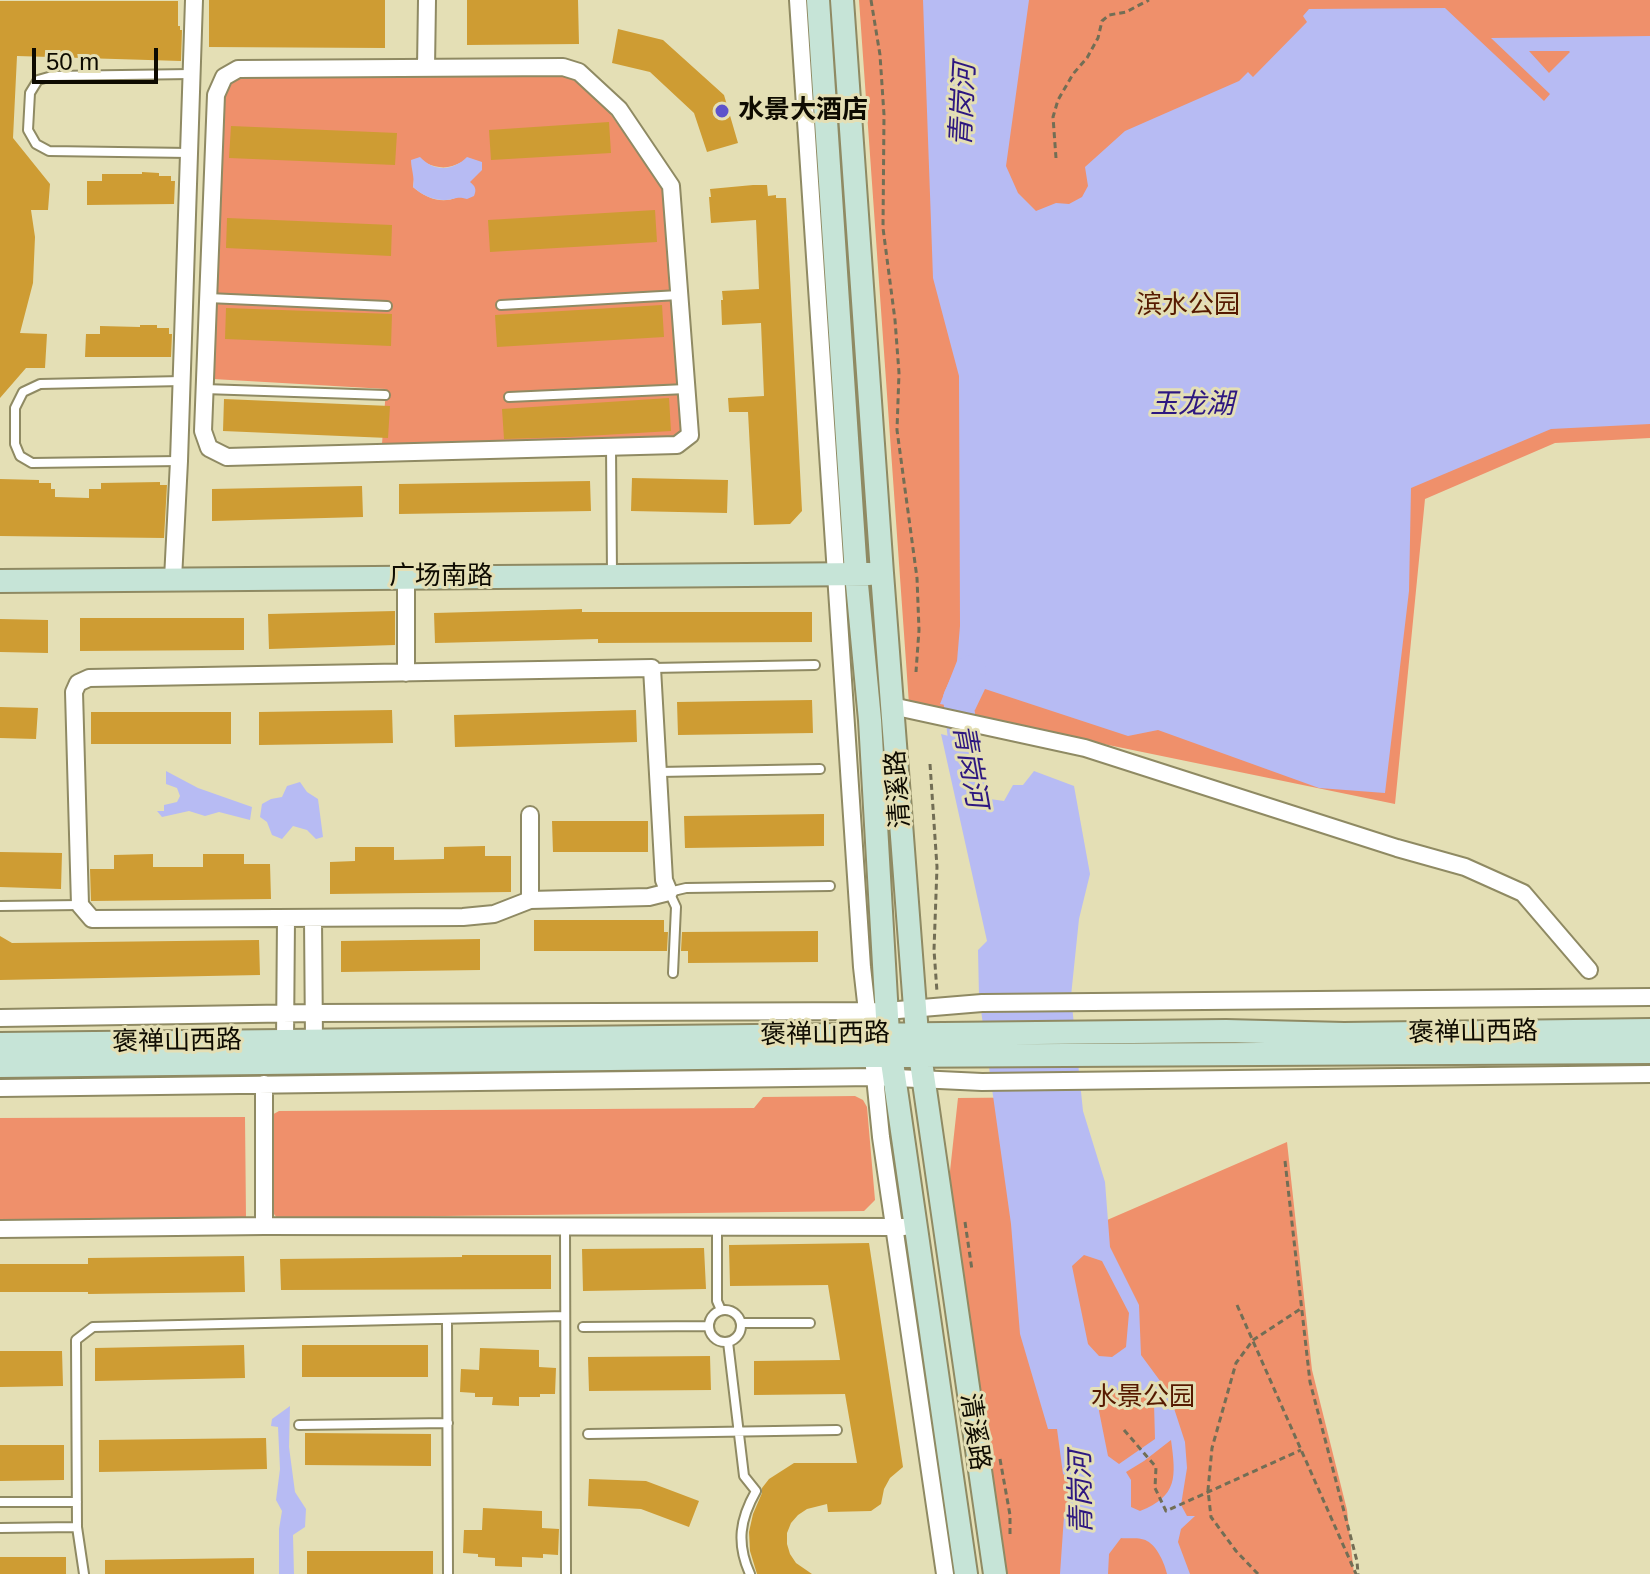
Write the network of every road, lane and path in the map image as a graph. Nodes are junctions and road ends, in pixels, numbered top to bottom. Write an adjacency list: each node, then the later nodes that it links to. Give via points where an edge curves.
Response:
1 (194, 0): 9 (street)
2 (427, 0): 8 (street)
3 (798, 0): 24 (street)
4 (818, 0): 24 (main road, 清溪路)
5 (842, 0): 23 (main road, 清溪路)
6 (871, 0): 31 (path, via 884,115 883,228 899,373 897,430 917,578)
7 (1149, 0): 11 (path, via 1102,21 1087,58 1058,100 1053,117)
8 (426, 68): 12 (street, via 563,67 579,72 619,109 671,186); 13 (street, via 238,69 224,77 216,95)
9 (191, 74): 10 (street); 10 (lane, via 38,80 30,93 28,130 36,144 49,151)
10 (189, 153): 16 (street)
11 (1056, 158)
12 (679, 295): 14 (lane); 18 (street)
13 (208, 298): 15 (lane); 17 (street)
14 (501, 305)
15 (387, 306)
16 (182, 381): 22 (street); 22 (lane, via 40,384 23,392 15,408 15,444 20,456 32,463)
17 (204, 389): 19 (lane); 21 (street, via 203,431 209,448 227,457)
18 (686, 389): 20 (lane); 21 (street, via 690,435 677,445)
19 (385, 395)
20 (509, 397)
21 (611, 446): 25 (lane)
22 (179, 461): 27 (street)
23 (882, 573): 24 (main road, 广场南路); 33 (main road, 清溪路)
24 (845, 574): 25 (main road, 广场南路); 50 (main road, 清溪路, via 870,720)
25 (612, 576): 26 (main road, 广场南路)
26 (406, 577): 27 (main road, 广场南路); 32 (street)
27 (173, 579): 28 (main road, 广场南路)
28 (0, 581)
29 (815, 665): 30 (lane)
30 (652, 668): 32 (street); 36 (street)
31 (916, 672)
32 (406, 673): 41 (street, via 89,678 78,683 74,692)
33 (892, 706): 45 (street, via 1085,748 1465,867 1523,893); 49 (main road, 清溪路)
34 (930, 764): 48 (path)
35 (820, 769): 36 (lane)
36 (659, 772): 39 (street)
37 (530, 815): 40 (street)
38 (830, 886): 39 (lane)
39 (669, 892): 40 (street); 46 (lane, via 676,907)
40 (530, 900): 44 (street, via 494,914 463,917)
41 (80, 905): 42 (lane); 43 (street, via 92,919)
42 (0, 906)
43 (286, 919): 44 (street); 52 (street)
44 (313, 919): 51 (street)
45 (1589, 970)
46 (673, 973)
47 (1650, 997): 48 (street)
48 (938, 1007): 49 (street)
49 (916, 1009): 50 (street); 59 (main road, 清溪路)
50 (877, 1011): 51 (street); 61 (main road, 清溪路)
51 (314, 1013): 52 (street); 56 (street)
52 (285, 1014): 53 (street); 55 (street)
53 (0, 1018)
54 (1650, 1030): 58 (main road, 褒禅山西路, via 1226,1031)
55 (285, 1041): 56 (main road, 褒禅山西路); 57 (main road, 褒禅山西路)
56 (314, 1041): 61 (main road, 褒禅山西路)
57 (0, 1044)
58 (1091, 1044): 59 (main road, 褒禅山西路); 60 (main road, 褒禅山西路)
59 (919, 1045): 61 (main road, 褒禅山西路); 64 (main road, 清溪路)
60 (1650, 1052)
61 (882, 1056): 62 (main road, 褒禅山西路); 64 (street); 65 (street); 72 (street, via 881,1137); 73 (main road, 清溪路)
62 (0, 1066)
63 (1650, 1074): 64 (street)
64 (923, 1080): 98 (main road, 清溪路)
65 (264, 1084): 66 (street); 69 (street)
66 (0, 1088)
67 (1285, 1161): 77 (path)
68 (964, 1213): 75 (path)
69 (264, 1226): 70 (street); 74 (street)
70 (565, 1226): 71 (street); 79 (lane)
71 (717, 1227): 72 (street); 78 (lane)
72 (894, 1227): 73 (street); 107 (street)
73 (918, 1227): 99 (main road, 清溪路)
74 (0, 1229)
75 (972, 1275)
76 (1237, 1305): 85 (path)
77 (1302, 1308): 85 (path); 111 (path, via 1310,1382)
78 (721, 1310): 81 (lane, via 731,1311); 83 (lane)
79 (565, 1316): 80 (lane); 105 (lane)
80 (447, 1319): 87 (lane); 97 (lane, via 93,1327 76,1340)
81 (741, 1323): 82 (lane); 86 (lane, via 740,1333)
82 (810, 1323)
83 (708, 1326): 84 (lane); 86 (lane, via 717,1340)
84 (583, 1327)
85 (1253, 1340): 93 (path); 95 (path, via 1236,1363 1212,1448)
86 (728, 1342): 91 (lane)
87 (448, 1423): 88 (lane); 104 (lane)
88 (299, 1425)
89 (837, 1430): 91 (lane)
90 (1124, 1430): 95 (path, via 1156,1467 1155,1488 1166,1511)
91 (738, 1431): 92 (lane); 106 (lane, via 744,1476 756,1491 744,1511 741,1539)
92 (588, 1434)
93 (1301, 1450): 95 (path); 111 (path)
94 (1000, 1460): 102 (path)
95 (1208, 1490): 110 (path, via 1211,1517)
96 (0, 1502): 97 (lane)
97 (77, 1502): 100 (lane)
98 (985, 1511): 99 (main road); 109 (main road, 清溪路)
99 (958, 1514): 108 (main road, 清溪路)
100 (77, 1527): 101 (lane); 103 (lane)
101 (0, 1528)
102 (1011, 1544)
103 (84, 1574)
104 (448, 1574)
105 (566, 1574)
106 (750, 1574)
107 (945, 1574)
108 (966, 1574)
109 (995, 1574)
110 (1258, 1574)
111 (1357, 1574)

